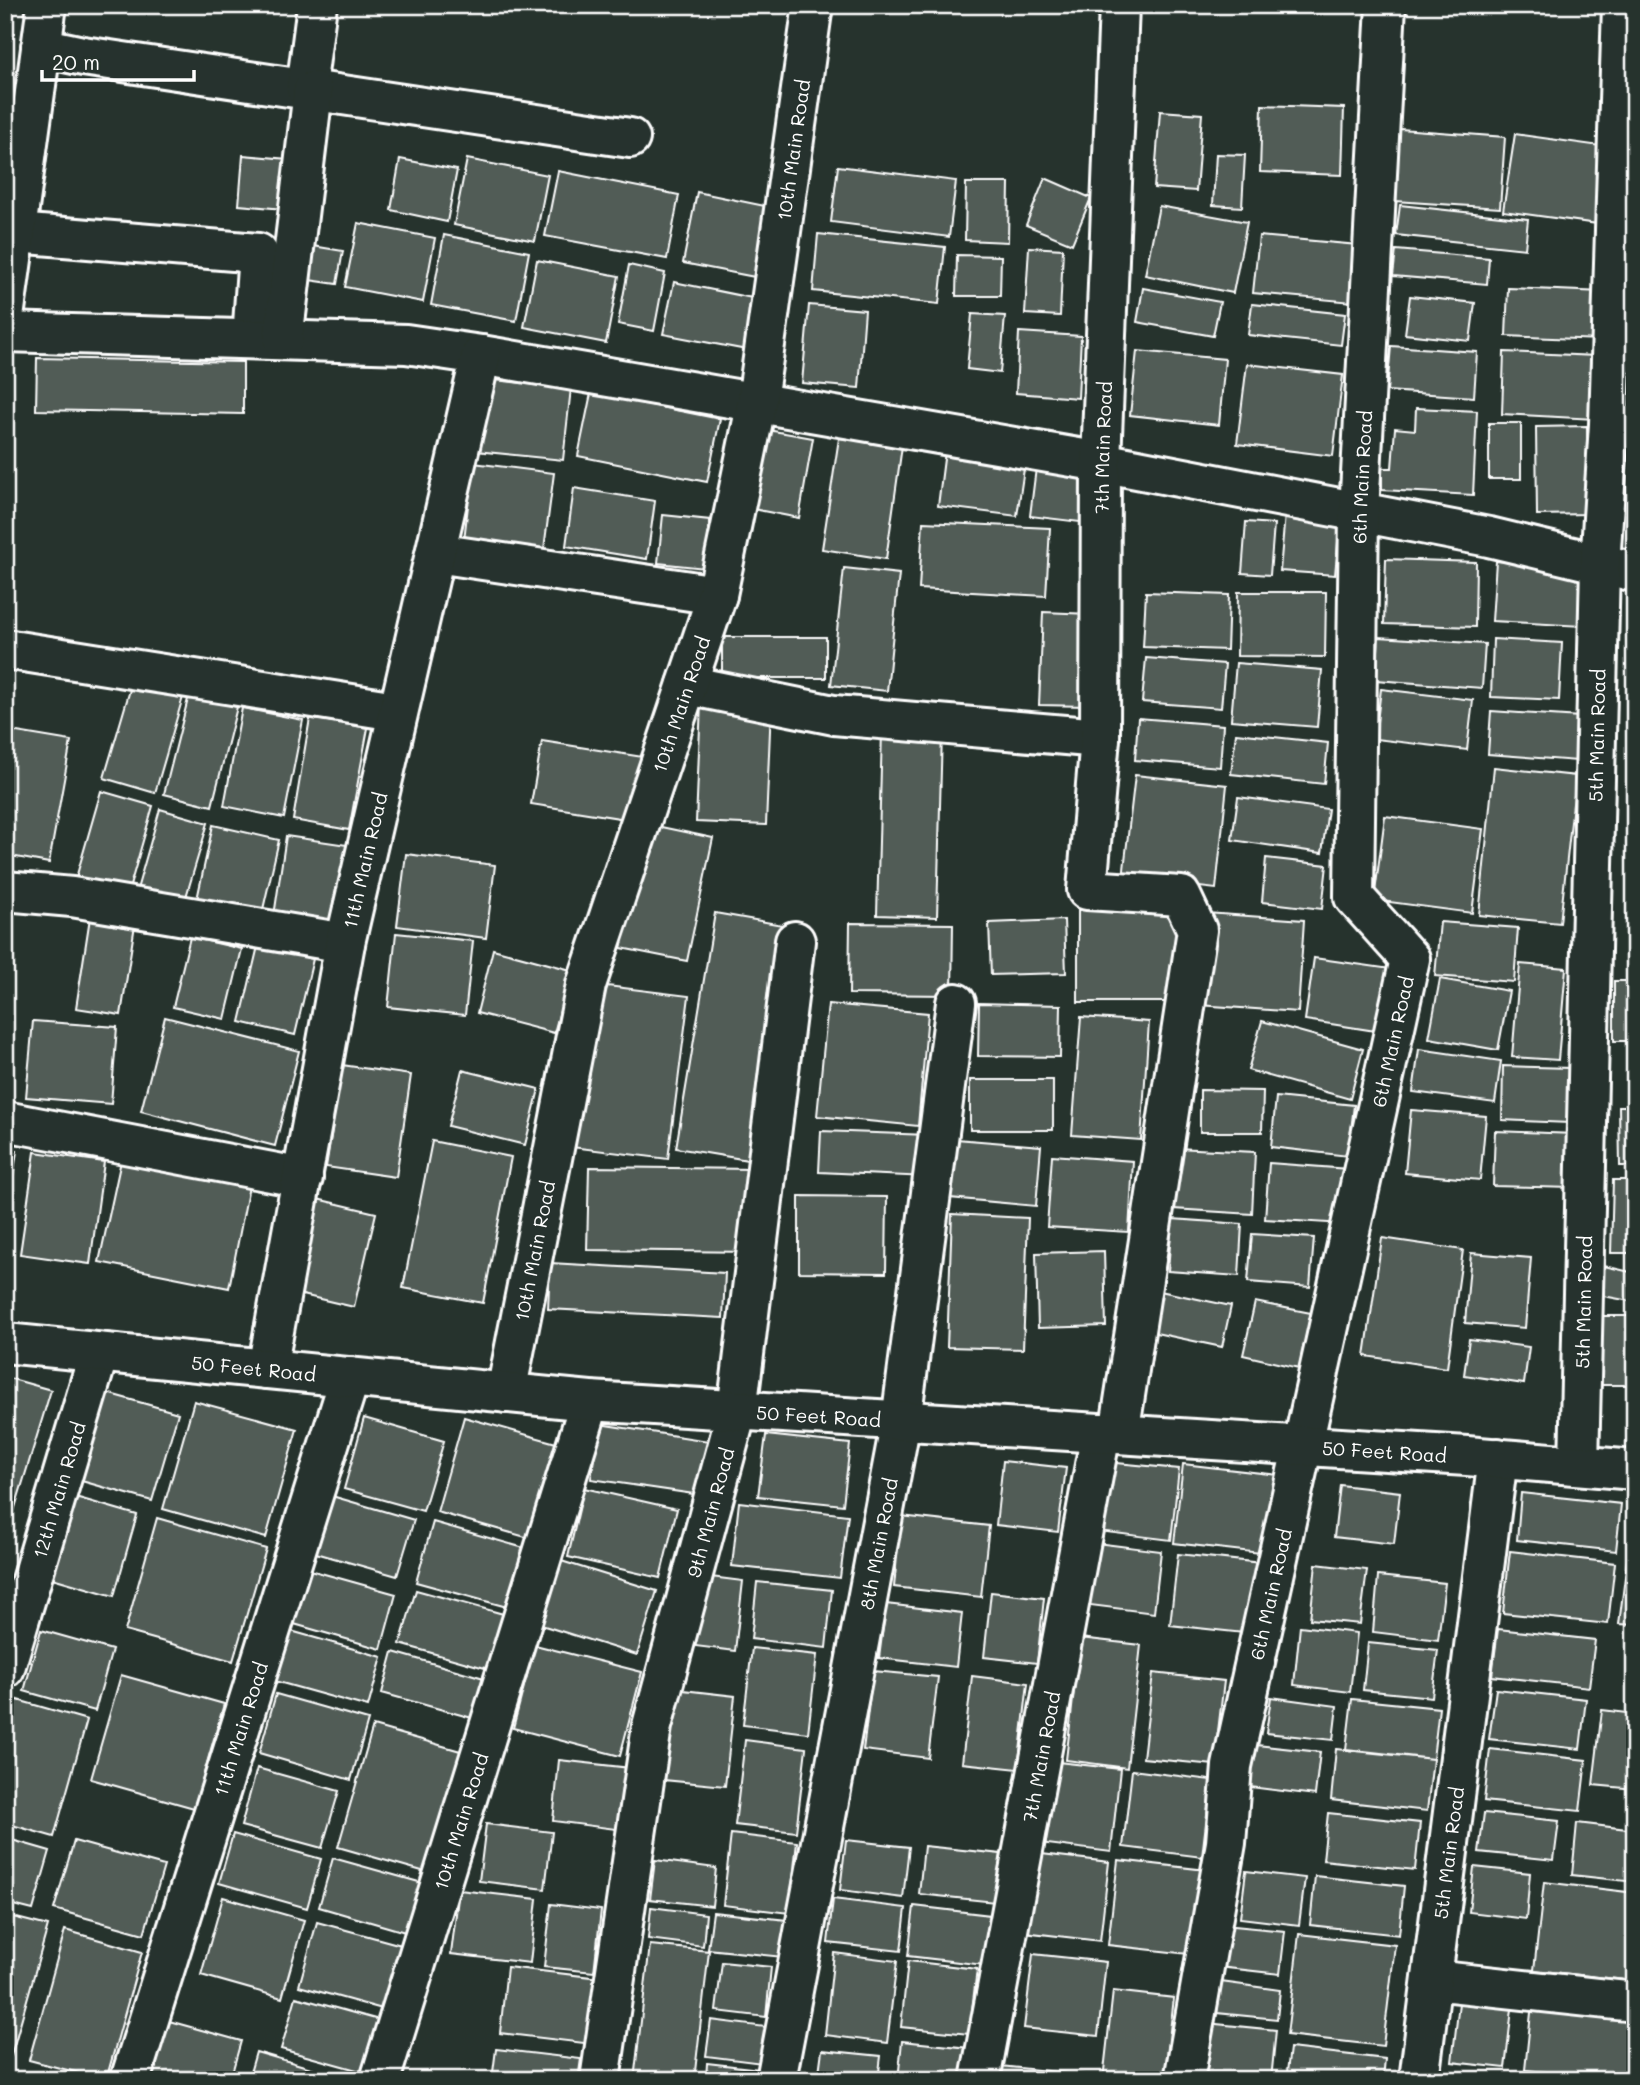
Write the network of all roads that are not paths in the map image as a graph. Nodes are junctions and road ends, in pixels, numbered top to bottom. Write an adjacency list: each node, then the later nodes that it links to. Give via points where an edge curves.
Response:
1 (47, 5): 7 (street)
2 (317, 5): 8 (street)
3 (813, 5): 15 (street, 10th Main Road)
4 (1119, 5): 16 (street, 7th Main Road)
5 (1386, 5): 17 (street, 6th Main Road)
6 (1622, 5): 19 (street, 5th Main Road, via 1609,424)
7 (41, 47): 8 (street); 10 (street)
8 (310, 90): 9 (street); 13 (street)
9 (630, 138)
10 (16, 233): 11 (street); 13 (street, via 258,253)
11 (5, 310)
12 (5, 331): 13 (street)
13 (268, 339): 14 (street, via 406,344)
14 (481, 355): 15 (street); 18 (street, 11th Main Road)
15 (757, 401): 16 (street); 20 (street, 10th Main Road)
16 (1101, 462): 17 (street); 24 (street, 7th Main Road)
17 (1359, 512): 19 (street, via 1489,537); 40 (street, 6th Main Road, via 1354,897 1410,960)
18 (436, 553): 20 (street); 23 (street, 11th Main Road)
19 (1617, 569): 42 (street, 5th Main Road)
20 (717, 595): 22 (street, 10th Main Road)
21 (5, 649): 23 (street)
22 (688, 685): 24 (street, via 834,715); 35 (street, 10th Main Road, via 586,985)
23 (396, 711): 27 (street, 11th Main Road)
24 (1100, 738): 39 (street, 7th Main Road, via 1087,890 1181,896 1197,930)
25 (5, 891): 27 (street, via 72,897)
26 (795, 941): 37 (street, 9th Main Road)
27 (345, 943): 30 (street, 11th Main Road)
28 (956, 1003): 38 (street, 8th Main Road)
29 (5, 1121): 30 (street)
30 (303, 1178): 33 (street, 11th Main Road)
31 (5, 1343): 32 (street, 50 Feet Road)
32 (99, 1353): 33 (street, 50 Feet Road); 44 (street, 12th Main Road)
33 (267, 1369): 34 (street, 50 Feet Road)
34 (350, 1377): 35 (street, 50 Feet Road); 47 (street, 11th Main Road)
35 (506, 1393): 36 (street, 50 Feet Road)
36 (590, 1401): 37 (street, 50 Feet Road); 48 (street, 10th Main Road)
37 (737, 1411): 38 (street, 50 Feet Road); 49 (street, 9th Main Road, via 652,1726)
38 (901, 1421): 39 (street, 50 Feet Road); 50 (street, 8th Main Road)
39 (1110, 1434): 40 (street, 50 Feet Road); 51 (street, 7th Main Road)
40 (1304, 1446): 41 (street, 50 Feet Road); 52 (street, 6th Main Road, via 1232,1766 1226,1843)
41 (1498, 1458): 42 (street, 50 Feet Road); 45 (street, 5th Main Road)
42 (1579, 1465): 43 (street, 50 Feet Road)
43 (1635, 1470)
44 (5, 1668)
45 (1432, 1980): 46 (street); 53 (street, 5th Main Road)
46 (1635, 2002)
47 (130, 2080)
48 (380, 2080)
49 (600, 2080)
50 (776, 2080)
51 (979, 2080)
52 (1184, 2080)
53 (1419, 2080)

